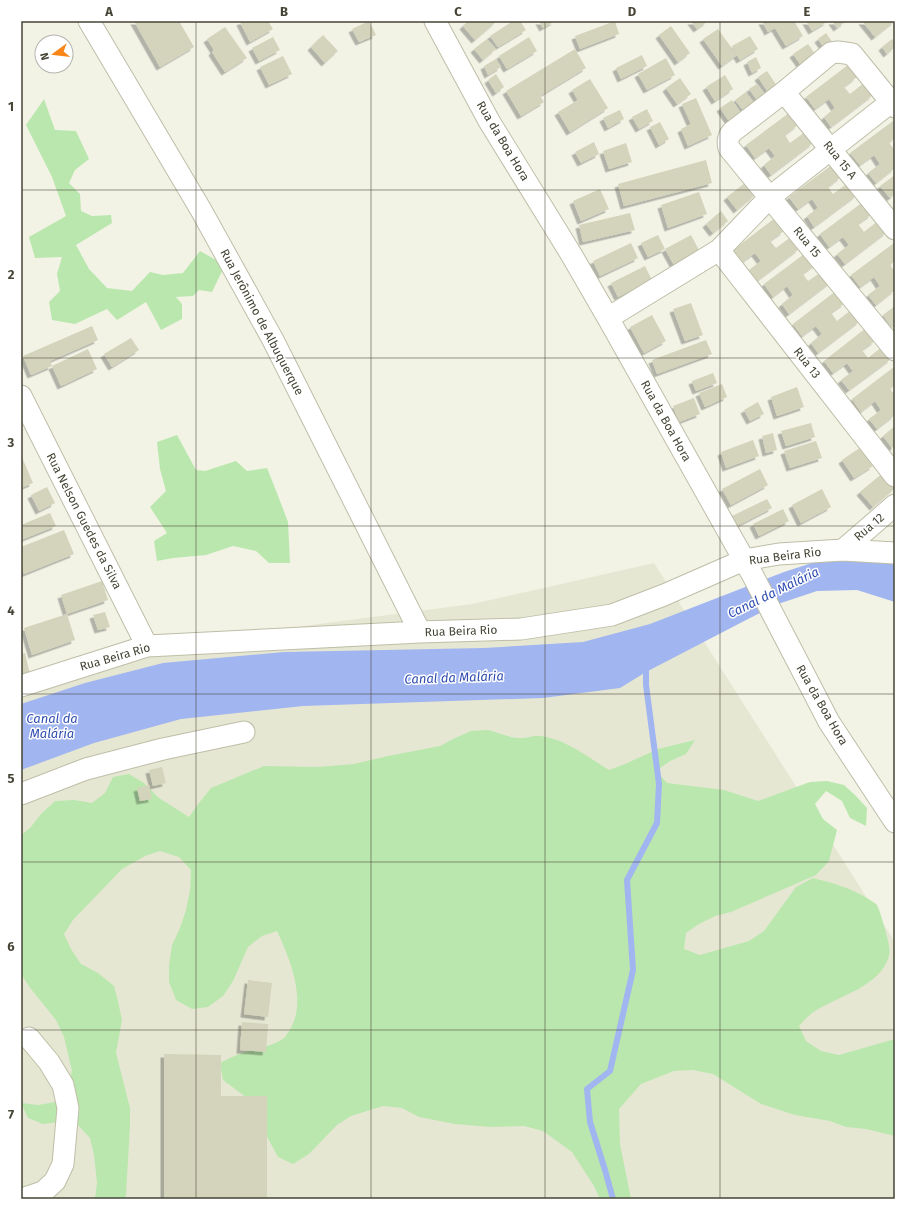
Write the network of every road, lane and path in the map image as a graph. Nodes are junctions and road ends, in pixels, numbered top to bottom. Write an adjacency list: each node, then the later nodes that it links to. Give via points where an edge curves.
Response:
1 (89, 21): 17 (street, Rua Jerônimo de Albuquerque, via 201,210 273,340)
2 (435, 21): 9 (street, Rua da Boa Hora, via 489,121)
3 (784, 92): 4 (street, via 831,53 838,52 852,54); 5 (street, Rua 15 A); 6 (street, Rua 15, via 732,132 727,143)
4 (893, 105): 5 (street)
5 (831, 150): 6 (street); 7 (street, Rua 15 A)
6 (770, 197): 8 (street); 10 (street, Rua 15)
7 (895, 229)
8 (719, 250): 9 (street); 12 (street, Rua 13)
9 (608, 318): 16 (street, Rua da Boa Hora)
10 (895, 350)
11 (21, 396): 18 (street, Rua Nelson Guedes da Silva)
12 (895, 476)
13 (895, 505): 14 (street, Rua 12)
14 (843, 550): 15 (street, Rua Beira Rio); 16 (street, Rua Beira Rio, via 779,554)
15 (895, 553)
16 (748, 567): 17 (street, Rua Beira Rio, via 612,615 521,629); 22 (street, Rua da Boa Hora, via 829,722)
17 (420, 632): 18 (street, Rua Beira Rio)
18 (147, 646): 19 (street, Rua Beira Rio)
19 (21, 686)
20 (244, 732): 21 (street, via 86,769)
21 (21, 794)
22 (895, 822)
23 (29, 1038): 24 (street, via 63,1084 68,1108 63,1164 55,1180 43,1192)
24 (22, 1199)

